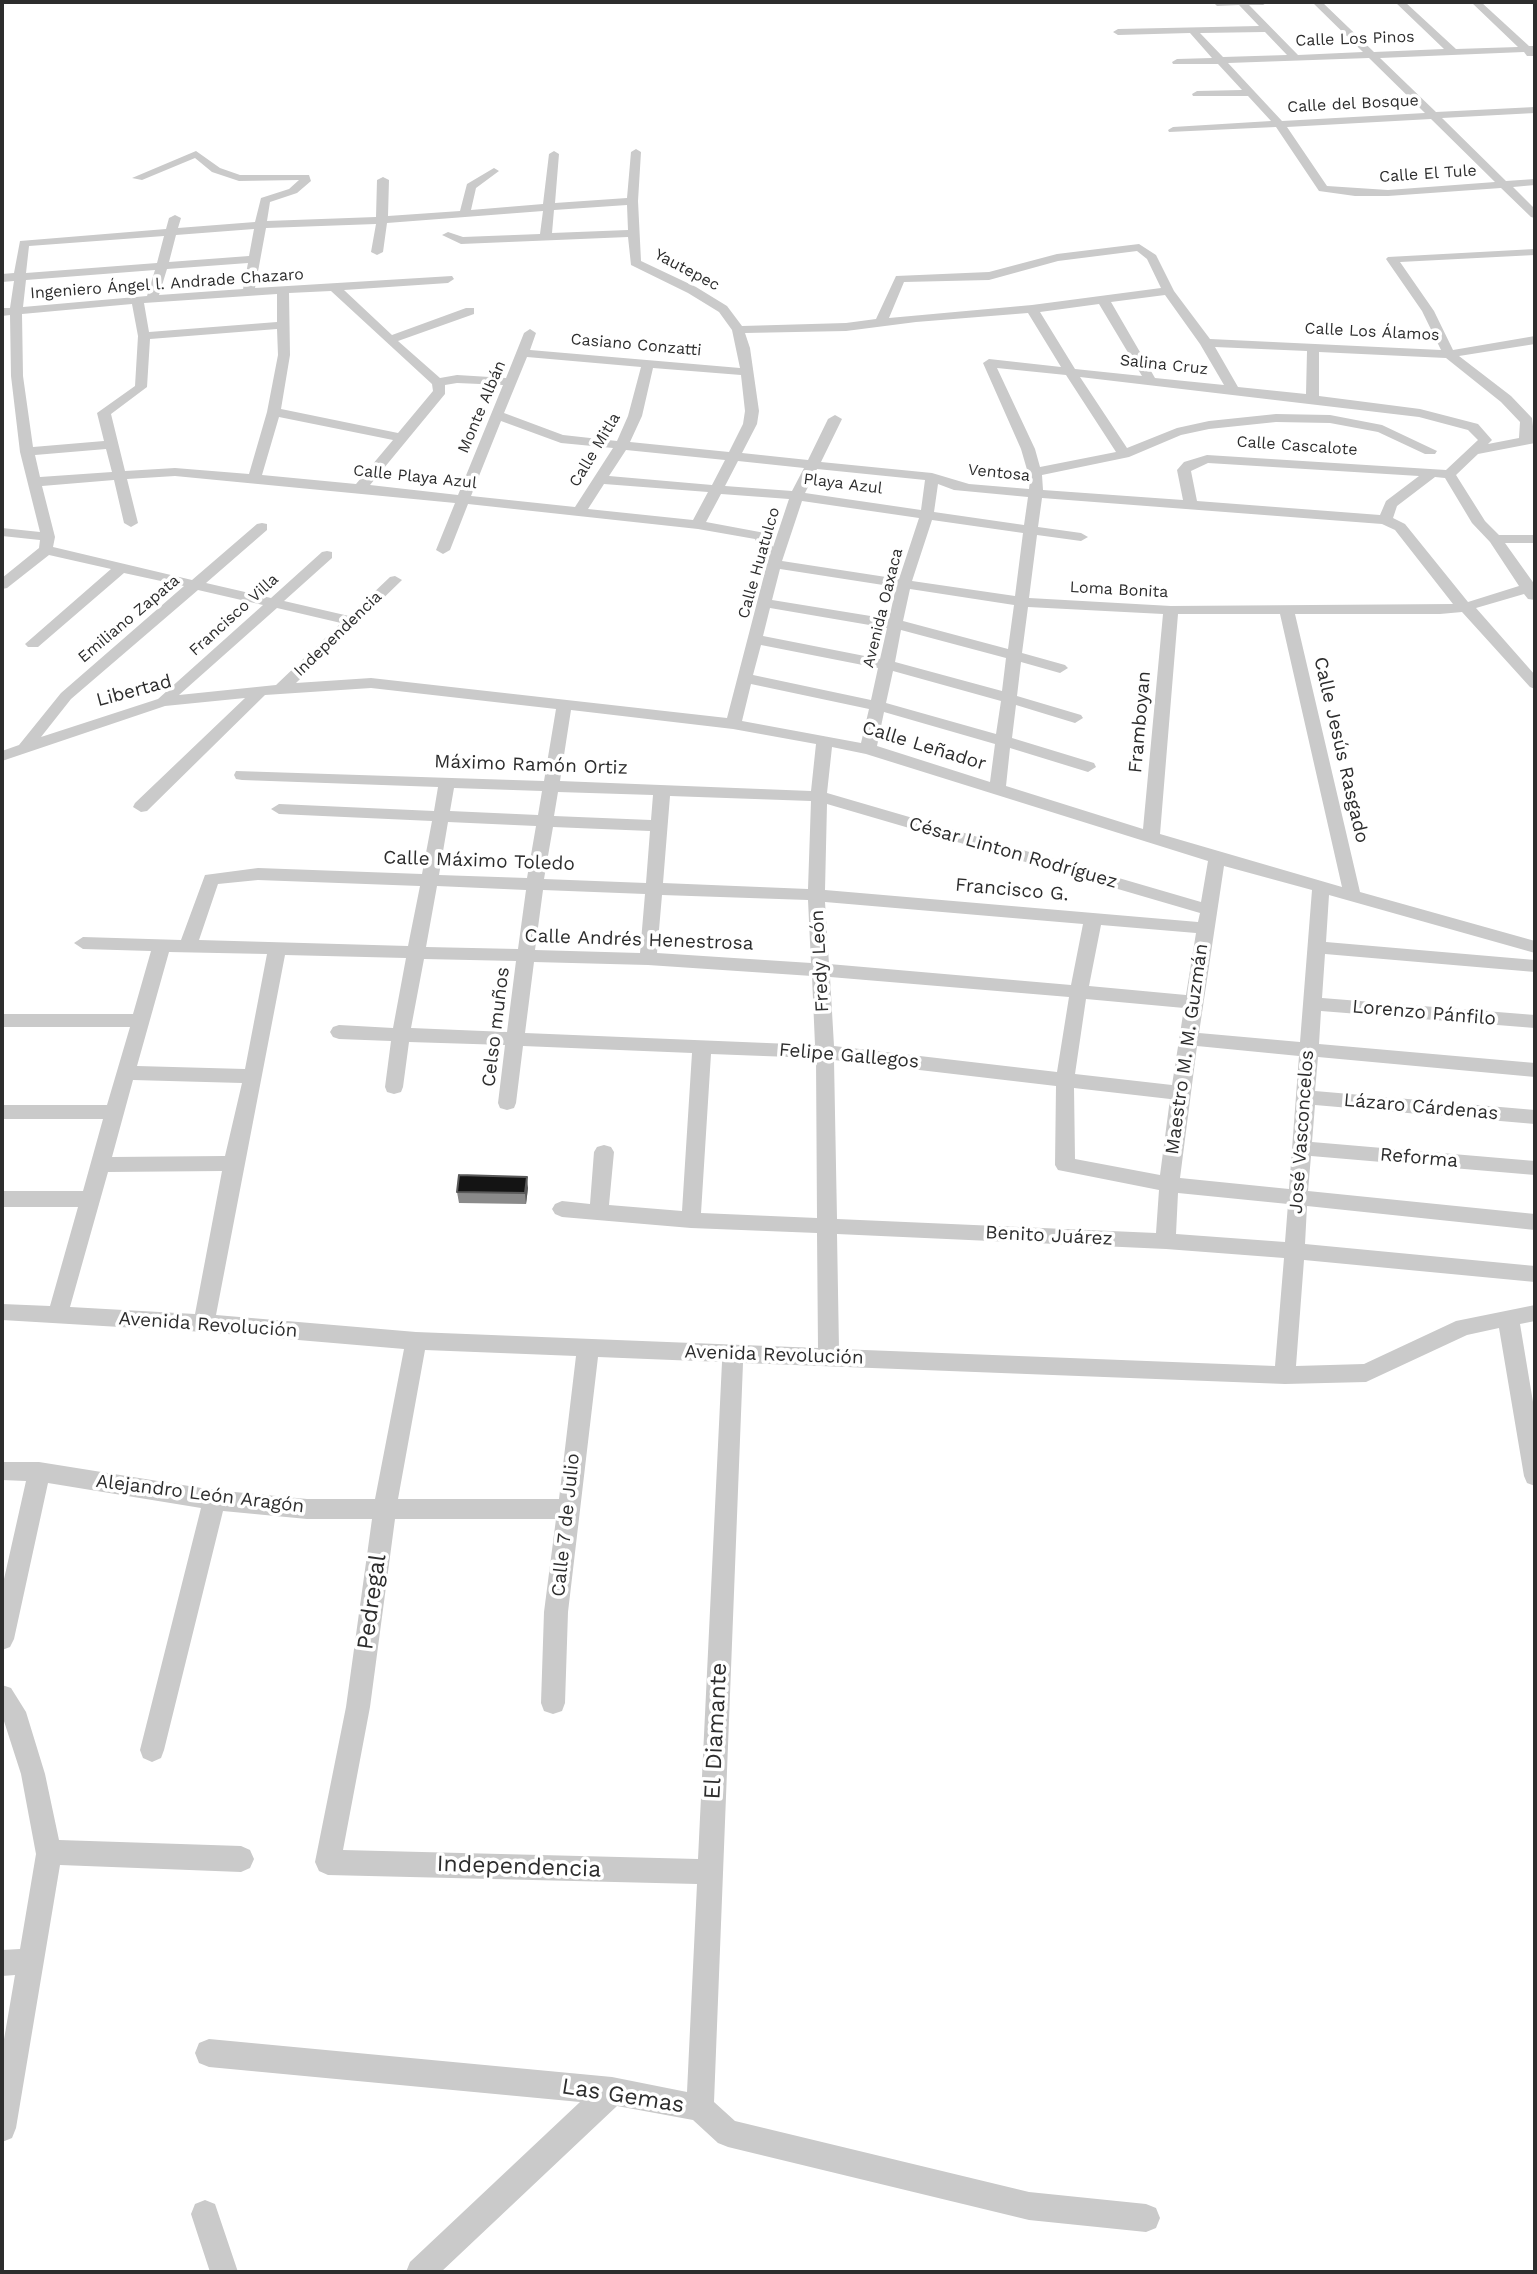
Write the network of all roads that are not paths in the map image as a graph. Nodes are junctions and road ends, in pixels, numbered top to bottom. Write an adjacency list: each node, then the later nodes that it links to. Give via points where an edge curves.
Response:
1 (1241, 2): 2 (street); 6 (street); 7 (street)
2 (1263, 2)
3 (1317, 2): 12 (street)
4 (1400, 2): 11 (street)
5 (1476, 2): 10 (street)
6 (1217, 3)
7 (1266, 29): 8 (street); 13 (street)
8 (1193, 31): 9 (street); 15 (street)
9 (1118, 32)
10 (1531, 50): 11 (street, Calle Los Pinos); 14 (street)
11 (1452, 51): 12 (street, Calle Los Pinos)
12 (1373, 55): 13 (street, Calle Los Pinos); 20 (street)
13 (1295, 57): 15 (street, Calle Los Pinos)
14 (1535, 58)
15 (1221, 60): 16 (street, Calle Los Pinos); 17 (street)
16 (1177, 62)
17 (1252, 93): 18 (street); 21 (street)
18 (1197, 94)
19 (1535, 110): 20 (street, Calle del Bosque)
20 (1434, 115): 21 (street, Calle del Bosque); 29 (street)
21 (1280, 125): 22 (street, Calle del Bosque); 29 (street, Calle El Tule, via 1323,189 1388,193)
22 (1173, 130)
23 (636, 152): 30 (street, Yautepec)
24 (554, 154): 31 (street)
25 (494, 171): 32 (street, via 471,186)
26 (138, 178): 36 (street, via 196,154 216,170 239,178 305,177 293,191 265,200)
27 (383, 180): 35 (street)
28 (1535, 181): 29 (street, Calle El Tule)
29 (1506, 184): 33 (street)
30 (632, 201): 31 (street); 38 (street, Yautepec)
31 (548, 207): 32 (street); 40 (street)
32 (465, 212): 35 (street)
33 (1535, 215)
34 (175, 218): 37 (street)
35 (382, 220): 36 (street); 41 (street)
36 (258, 225): 37 (street); 43 (street)
37 (171, 233): 44 (street); 45 (street, via 24,243)
38 (633, 233): 40 (street); 61 (street, Yautepec, via 635,263 723,309)
39 (448, 235): 40 (street, via 461,241)
40 (545, 236)
41 (377, 252)
42 (1535, 252): 69 (street, via 1392,259 1428,311)
43 (252, 259): 44 (street); 52 (street)
44 (161, 266): 49 (street); 55 (street)
45 (20, 276): 46 (street); 49 (street); 58 (street)
46 (2, 278)
47 (448, 279): 48 (street, Ingeniero Ángel l. Andrade Chazaro)
48 (334, 287): 51 (street, Ingeniero Ángel l. Andrade Chazaro); 64 (street)
49 (67, 289): 54 (street, Ingeniero Ángel l. Andrade Chazaro); 58 (street, Ingeniero Ángel l. Andrade Chazaro)
50 (1168, 291): 53 (street); 59 (street, via 1152,257 1139,247 1122,247 989,276 900,279); 66 (street)
51 (282, 292): 52 (street, Ingeniero Ángel l. Andrade Chazaro); 60 (street)
52 (248, 294): 55 (street, Ingeniero Ángel l. Andrade Chazaro)
53 (1102, 298): 56 (street); 75 (street)
54 (137, 300): 55 (street, Ingeniero Ángel l. Andrade Chazaro); 63 (street)
55 (152, 300)
56 (1032, 309): 59 (street); 72 (street)
57 (470, 310): 64 (street)
58 (9, 312): 73 (street)
59 (881, 323): 61 (street)
60 (283, 325): 63 (street); 80 (street, via 284,355)
61 (738, 330): 71 (street)
62 (530, 333): 68 (street, Monte Albán)
63 (144, 336): 85 (street, via 141,387 104,413)
64 (389, 340): 76 (street)
65 (1535, 340): 69 (street, Calle Los Álamos)
66 (1206, 343): 67 (street, Calle Los Álamos); 78 (street)
67 (1313, 346): 69 (street, Calle Los Álamos); 79 (street)
68 (524, 353): 70 (street, Casiano Conzatti); 77 (street, Monte Albán)
69 (1449, 354): 84 (street, via 1527,421)
70 (648, 364): 71 (street, Casiano Conzatti); 86 (street, Calle Mitla, via 635,416)
71 (746, 372): 91 (street, via 752,411)
72 (1073, 372): 75 (street, Salina Cruz); 90 (street); 93 (street, Salina Cruz, via 989,363)
73 (17, 376): 74 (street); 89 (street)
74 (2, 377)
75 (1151, 381): 78 (street, Salina Cruz)
76 (438, 382): 77 (street); 83 (street, via 440,391)
77 (510, 382): 81 (street, Monte Albán)
78 (1233, 390): 79 (street, Salina Cruz)
79 (1312, 399): 88 (street, Salina Cruz, via 1420,413 1473,427 1485,440)
80 (274, 412): 83 (street); 98 (street)
81 (498, 415): 86 (street, Ventosa, via 561,439); 105 (street, Monte Albán)
82 (835, 418): 92 (street, Calle Huatulco)
83 (402, 438): 101 (street)
84 (1530, 440): 88 (street)
85 (113, 444): 89 (street); 96 (street)
86 (622, 445): 91 (street, Ventosa); 99 (street, Calle Mitla)
87 (1430, 451): 90 (street, via 1382,429 1330,419 1276,418 1177,432)
88 (1474, 451): 95 (street)
89 (27, 452): 100 (street)
90 (1124, 454): 93 (street)
91 (733, 457): 92 (street, Ventosa); 102 (street)
92 (812, 464): 97 (street, Ventosa); 104 (street, Calle Huatulco)
93 (1036, 472): 103 (street, Salina Cruz)
94 (1432, 473): 95 (street, Calle Cascalote); 106 (street, Calle Cascalote, via 1207,459 1184,470); 109 (street, via 1391,503)
95 (1449, 474): 117 (street, via 1479,523)
96 (120, 476): 98 (street, Calle Playa Azul, via 175,472); 100 (street, Calle Playa Azul); 110 (street)
97 (932, 477): 103 (street, Ventosa, via 954,486); 108 (street, Avenida Oaxaca)
98 (254, 479): 101 (street, Calle Playa Azul)
99 (598, 479): 102 (street, Playa Azul); 107 (street, Calle Mitla)
100 (34, 482): 119 (street)
101 (360, 488): 105 (street, Calle Playa Azul)
102 (718, 488): 104 (street, Playa Azul); 111 (street)
103 (1036, 495): 106 (street, Ventosa); 114 (street, Salina Cruz)
104 (797, 496): 108 (street, Playa Azul); 122 (street, Calle Huatulco)
105 (462, 499): 107 (street, Calle Playa Azul); 115 (street, Monte Albán)
106 (1191, 507): 109 (street, Ventosa)
107 (579, 512): 111 (street, Calle Playa Azul)
108 (927, 513): 114 (street, Playa Azul); 125 (street, Avenida Oaxaca)
109 (1385, 520): 132 (street, via 1400,527)
110 (131, 523)
111 (698, 525): 122 (street, Calle Playa Azul, via 760,537)
112 (262, 527): 127 (street, Emiliano Zapata)
113 (2, 532): 119 (street)
114 (1032, 532): 116 (street, Playa Azul); 129 (street)
115 (450, 534): 120 (street)
116 (1082, 537)
117 (1495, 539): 118 (street); 128 (street)
118 (1535, 539)
119 (47, 543): 123 (street); 126 (street)
120 (443, 550)
121 (327, 555): 130 (street, Francisco Villa)
122 (775, 564): 125 (street, Loma Bonita); 131 (street, Calle Huatulco)
123 (121, 568): 127 (street); 138 (street)
124 (396, 580): 135 (street, Independencia)
125 (904, 584): 129 (street, Loma Bonita); 136 (street, Avenida Oaxaca)
126 (2, 585)
127 (196, 585): 130 (street); 154 (street, Emiliano Zapata, via 66,696)
128 (1532, 592): 132 (street, Loma Bonita)
129 (1023, 602): 133 (street, Loma Bonita); 139 (street)
130 (275, 603): 135 (street); 147 (street, Francisco Villa)
131 (764, 603): 136 (street); 137 (street, Calle Huatulco)
132 (1465, 607): 134 (street, Loma Bonita); 143 (street)
133 (1171, 610): 134 (street, Loma Bonita); 169 (street, Framboyan)
134 (1287, 611): 176 (street, Calle Jesús Rasgado)
135 (352, 621): 144 (street, Independencia)
136 (895, 625): 139 (street); 140 (street, Avenida Oaxaca)
137 (755, 639): 140 (street); 142 (street, Calle Huatulco)
138 (33, 644)
139 (1016, 656): 141 (street); 146 (street)
140 (886, 664): 146 (street); 148 (street, Avenida Oaxaca)
141 (1060, 668)
142 (744, 678): 148 (street); 151 (street, Calle Huatulco)
143 (1535, 684)
144 (281, 689): 145 (street, Libertad); 149 (street, Calle Leñador, via 371,683)
145 (261, 691): 147 (street, Libertad); 164 (street)
146 (1010, 699): 150 (street); 153 (street)
147 (163, 702): 154 (street, Libertad)
148 (877, 705): 153 (street); 155 (street, Avenida Oaxaca)
149 (564, 707): 151 (street, Calle Leñador); 160 (street, Celso muños)
150 (1076, 718)
151 (733, 724): 152 (street, Calle Leñador)
152 (825, 739): 155 (street, Calle Leñador); 163 (street, Fredy León)
153 (1004, 740): 157 (street); 161 (street)
154 (27, 745): 156 (street, Libertad)
155 (868, 749): 161 (street, Calle Leñador)
156 (2, 756)
157 (1088, 768)
158 (242, 775): 159 (street, Máximo Ramón Ortiz)
159 (447, 783): 160 (street, Máximo Ramón Ortiz); 166 (street)
160 (551, 786): 162 (street, Máximo Ramón Ortiz); 167 (street, Celso muños)
161 (997, 790): 169 (street, Calle Leñador)
162 (662, 791): 163 (street, Máximo Ramón Ortiz); 168 (street)
163 (818, 796): 175 (street, Fredy León); 178 (street, César Linton Rodríguez)
164 (141, 807)
165 (279, 809): 166 (street)
166 (439, 818): 167 (street); 171 (street)
167 (545, 822): 168 (street); 172 (street, Celso muños)
168 (658, 826): 173 (street)
169 (1151, 837): 170 (street, Calle Leñador)
170 (1217, 858): 174 (street, Calle Leñador); 178 (street, Maestro M. M. Guzmán)
171 (429, 880): 172 (street, Calle Máximo Toledo); 181 (street, Calle Máximo Toledo, via 258,874 211,879); 185 (street)
172 (535, 884): 173 (street, Calle Máximo Toledo); 186 (street, Celso muños)
173 (653, 888): 175 (street, Calle Máximo Toledo); 187 (street)
174 (1321, 889): 176 (street, Calle Leñador); 182 (street, José Vasconcelos)
175 (816, 895): 177 (street, Francisco G.); 189 (street, Fredy León)
176 (1353, 898): 183 (street, Calle Leñador)
177 (1093, 919): 178 (street, Francisco G.); 190 (street)
178 (1206, 919): 191 (street, Maestro M. M. Guzmán)
179 (83, 943): 180 (street, Calle Andrés Henestrosa)
180 (162, 946): 181 (street, Calle Andrés Henestrosa); 194 (street)
181 (188, 946): 184 (street, Calle Andrés Henestrosa)
182 (1317, 947): 188 (street); 192 (street, José Vasconcelos)
183 (1535, 947)
184 (277, 948): 185 (street, Calle Andrés Henestrosa); 205 (street)
185 (417, 954): 186 (street, Calle Andrés Henestrosa); 197 (street)
186 (526, 957): 187 (street, Calle Andrés Henestrosa); 198 (street, Celso muños)
187 (648, 959): 189 (street, Calle Andrés Henestrosa)
188 (1535, 966)
189 (822, 969): 190 (street, Calle Andrés Henestrosa); 201 (street, Fredy León)
190 (1079, 992): 191 (street, Calle Andrés Henestrosa); 206 (street)
191 (1193, 1002): 199 (street, Maestro M. M. Guzmán)
192 (1312, 1004): 195 (street, Lorenzo Pánfilo); 202 (street, José Vasconcelos)
193 (2, 1020): 194 (street)
194 (139, 1021): 204 (street)
195 (1535, 1022)
196 (339, 1032): 197 (street, Felipe Gallegos)
197 (401, 1033): 198 (street, Felipe Gallegos); 207 (street)
198 (516, 1039): 200 (street, Felipe Gallegos); 210 (street, Celso muños)
199 (1188, 1040): 202 (street); 208 (street, Maestro M. M. Guzmán)
200 (702, 1045): 201 (street, Felipe Gallegos); 225 (street)
201 (825, 1052): 206 (street, Felipe Gallegos); 227 (street, Fredy León)
202 (1309, 1052): 203 (street); 209 (street, José Vasconcelos)
203 (1535, 1070)
204 (125, 1073): 205 (street); 212 (street)
205 (253, 1076): 216 (street)
206 (1065, 1079): 208 (street, Felipe Gallegos); 219 (street, via 1065,1165)
207 (394, 1087)
208 (1180, 1093): 219 (street, Maestro M. M. Guzmán)
209 (1306, 1097): 213 (street, Lázaro Cárdenas); 214 (street, José Vasconcelos)
210 (507, 1103)
211 (2, 1112): 212 (street)
212 (114, 1112): 217 (street)
213 (1535, 1117)
214 (1302, 1148): 218 (street, Reforma); 220 (street, José Vasconcelos)
215 (604, 1152): 224 (street)
216 (233, 1163): 217 (street); 235 (street)
217 (100, 1166): 222 (street)
218 (1535, 1168)
219 (1169, 1184): 220 (street); 228 (street, Maestro M. M. Guzmán)
220 (1297, 1198): 226 (street); 229 (street, José Vasconcelos)
221 (2, 1199): 222 (street)
222 (92, 1199): 233 (street)
223 (562, 1209): 224 (street, Benito Juárez)
224 (599, 1212): 225 (street, Benito Juárez)
225 (691, 1220): 227 (street, Benito Juárez)
226 (1535, 1222)
227 (828, 1226): 228 (street, Benito Juárez); 239 (street, Fredy León)
228 (1166, 1241): 229 (street, Benito Juárez)
229 (1293, 1251): 230 (street, Benito Juárez); 240 (street, José Vasconcelos)
230 (1535, 1274)
231 (2, 1312): 233 (street, Avenida Revolución)
232 (1535, 1313): 234 (street, Avenida Revolución)
233 (58, 1314): 235 (street, Avenida Revolución)
234 (1508, 1317): 240 (street, Avenida Revolución, via 1463,1327 1366,1373); 243 (street)
235 (204, 1323): 236 (street, Avenida Revolución)
236 (416, 1341): 237 (street, Avenida Revolución); 245 (street, Pedregal)
237 (588, 1348): 238 (street, Avenida Revolución); 246 (street, Calle 7 de Julio)
238 (733, 1354): 239 (street, Avenida Revolución); 254 (street, El Diamante)
239 (830, 1357): 240 (street, Avenida Revolución)
240 (1285, 1375)
241 (2, 1471): 242 (street, Alejandro León Aragón)
242 (39, 1472): 244 (street, Alejandro León Aragón); 247 (street)
243 (1535, 1476)
244 (214, 1500): 245 (street, Alejandro León Aragón, via 307,1509); 250 (street)
245 (385, 1507): 246 (street, Alejandro León Aragón); 253 (street, Pedregal, via 358,1707)
246 (566, 1509): 249 (street, Calle 7 de Julio)
247 (2, 1639)
248 (2, 1696): 251 (street, via 14,1712 22,1737)
249 (553, 1703)
250 (152, 1750)
251 (49, 1854): 252 (street); 255 (street)
252 (241, 1859)
253 (328, 1862): 254 (street, Independencia)
254 (709, 1872): 259 (street, El Diamante)
255 (31, 1961): 256 (street); 260 (street)
256 (2, 1964)
257 (209, 2053): 258 (street, Las Gemas)
258 (612, 2091): 259 (street, Las Gemas); 264 (street)
259 (701, 2108): 262 (street, Las Gemas, via 728,2133 1029,2206)
260 (2, 2128)
261 (205, 2214): 263 (street)
262 (1146, 2218)
263 (224, 2272)
264 (419, 2272)

